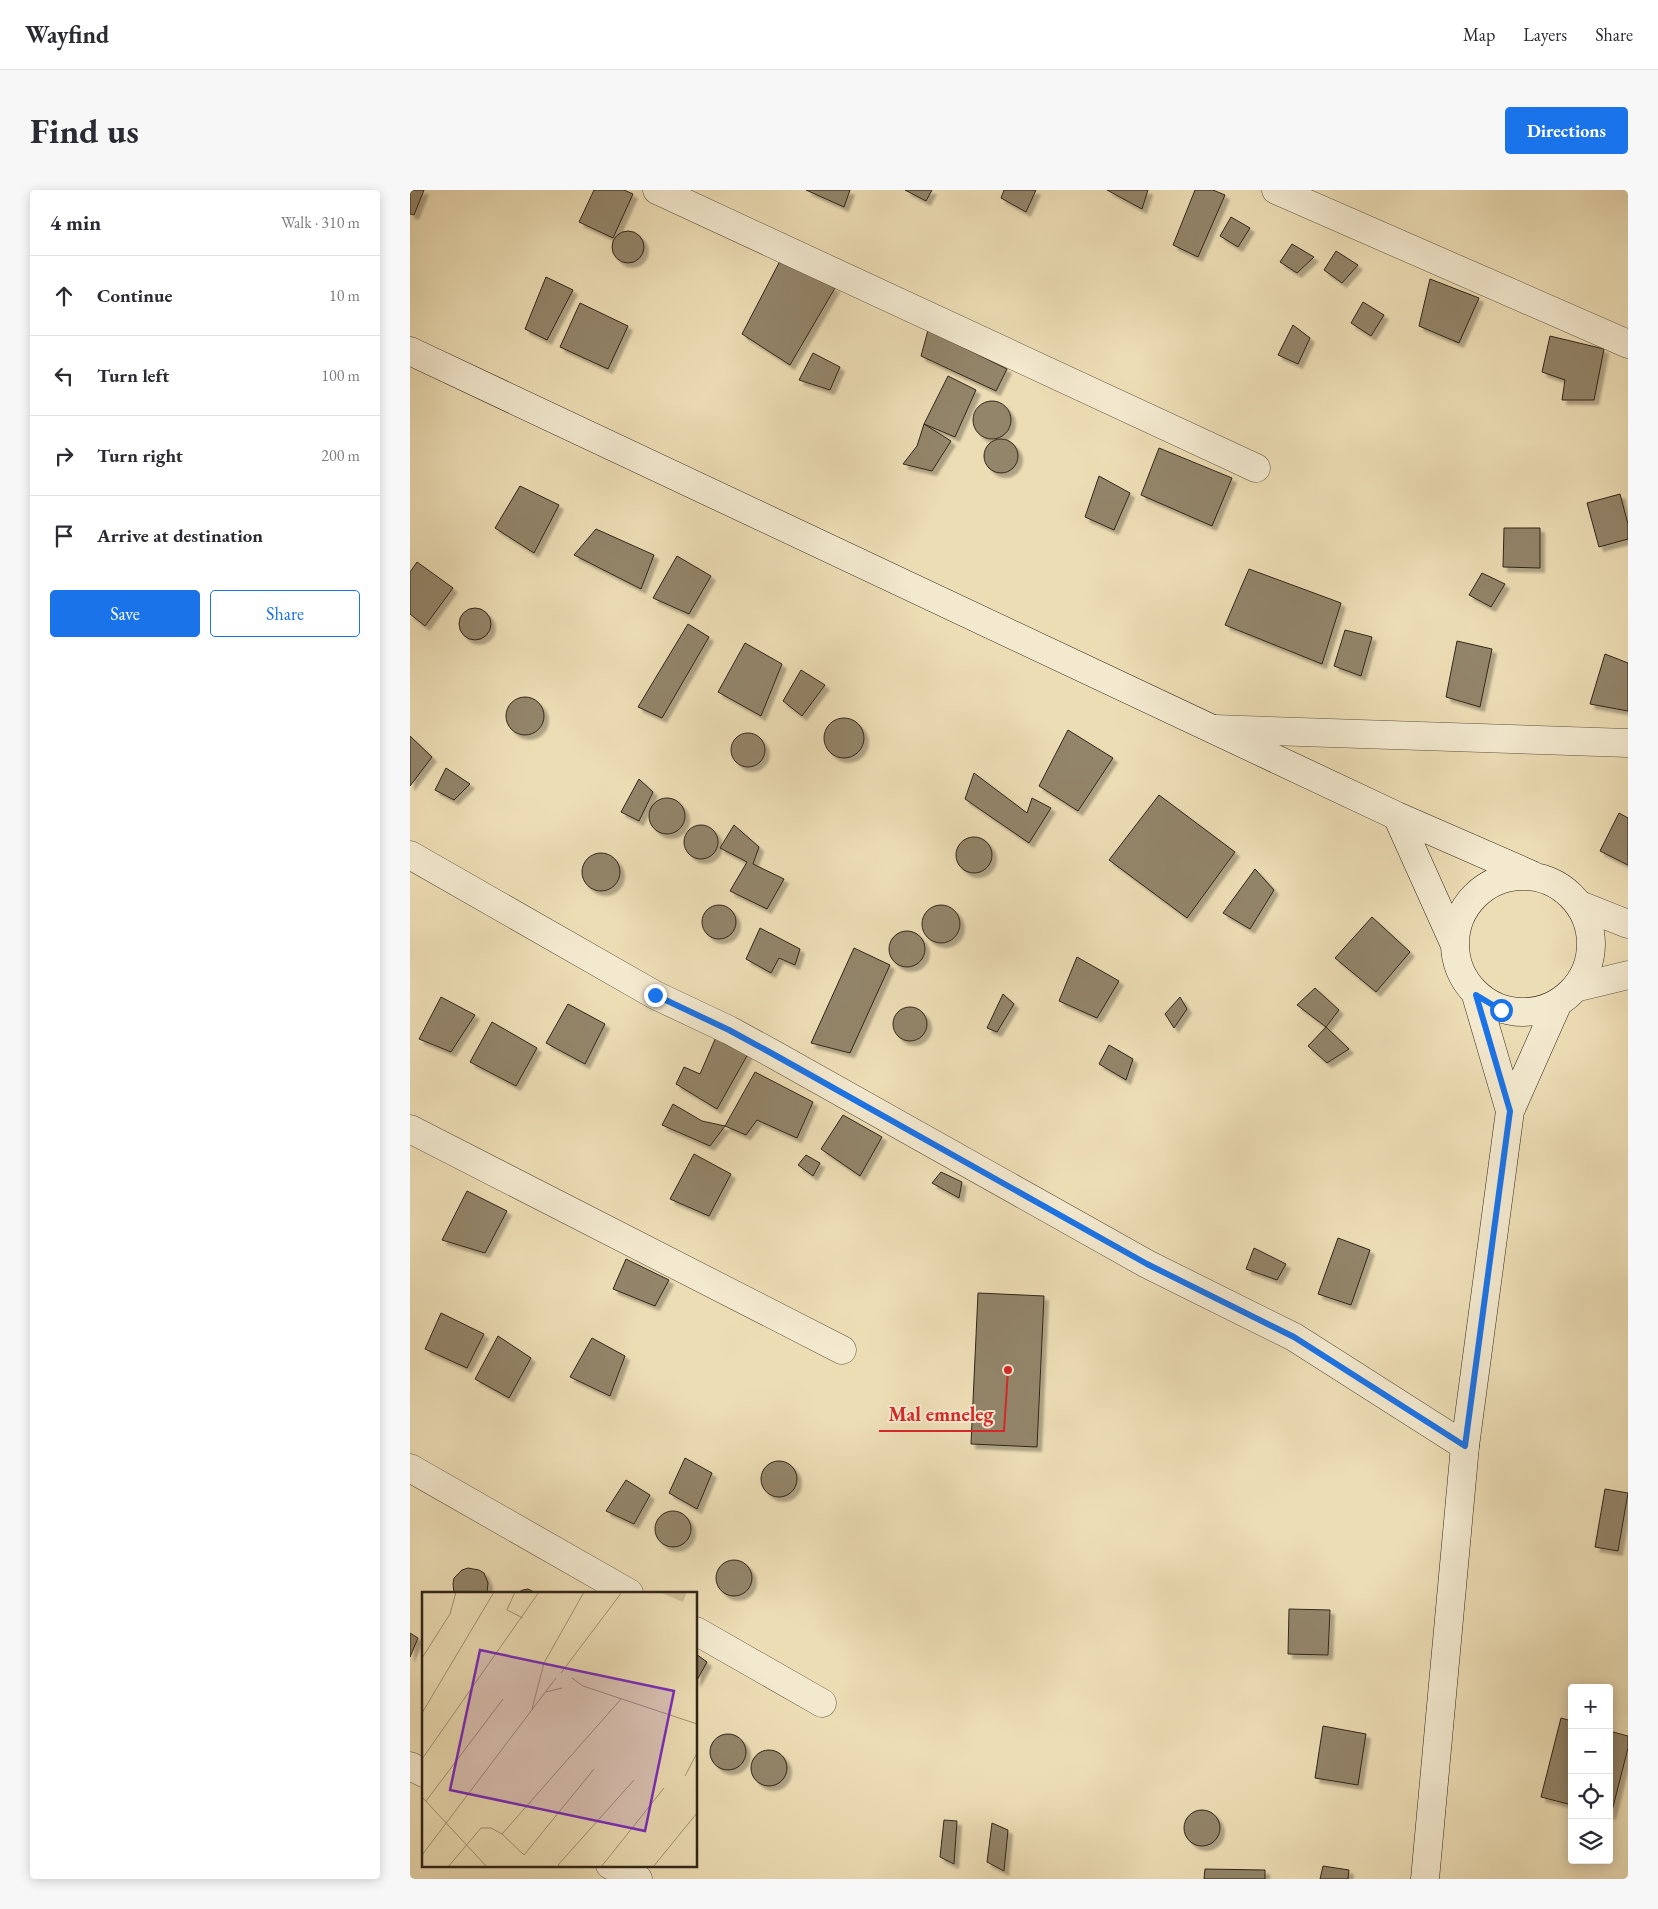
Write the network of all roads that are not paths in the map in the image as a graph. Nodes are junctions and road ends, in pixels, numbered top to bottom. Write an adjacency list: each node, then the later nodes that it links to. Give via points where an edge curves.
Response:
1 (657, 190): 5 (street)
2 (1276, 190): 3 (street)
3 (1628, 344)
4 (410, 351): 6 (street)
5 (1256, 468)
6 (1214, 728): 7 (street); 8 (street)
7 (1628, 743)
8 (1397, 816): 10 (street); 13 (street)
9 (410, 856): 21 (street, via 655,995 773,1054 1147,1264 1294,1337)
10 (1532, 875): 11 (street, via 1559,885); 13 (street, via 1503,878 1478,892 1460,915)
11 (1580, 905): 12 (street); 15 (street, via 1592,931 1591,960)
12 (1628, 924)
13 (1454, 943): 16 (street, via 1459,972)
14 (1628, 975): 15 (street)
15 (1579, 986): 17 (street)
16 (1476, 995): 17 (street, via 1501,1010 1529,1014); 18 (street)
17 (1557, 1005): 18 (street)
18 (1510, 1111): 21 (street)
19 (410, 1130): 20 (street)
20 (842, 1350)
21 (1465, 1446): 30 (street)
22 (410, 1468): 23 (street)
23 (627, 1592)
24 (698, 1633): 25 (street)
25 (822, 1704)
26 (410, 1766): 27 (street)
27 (422, 1772)
28 (612, 1866): 29 (street)
29 (638, 1879)
30 (1425, 1879)

